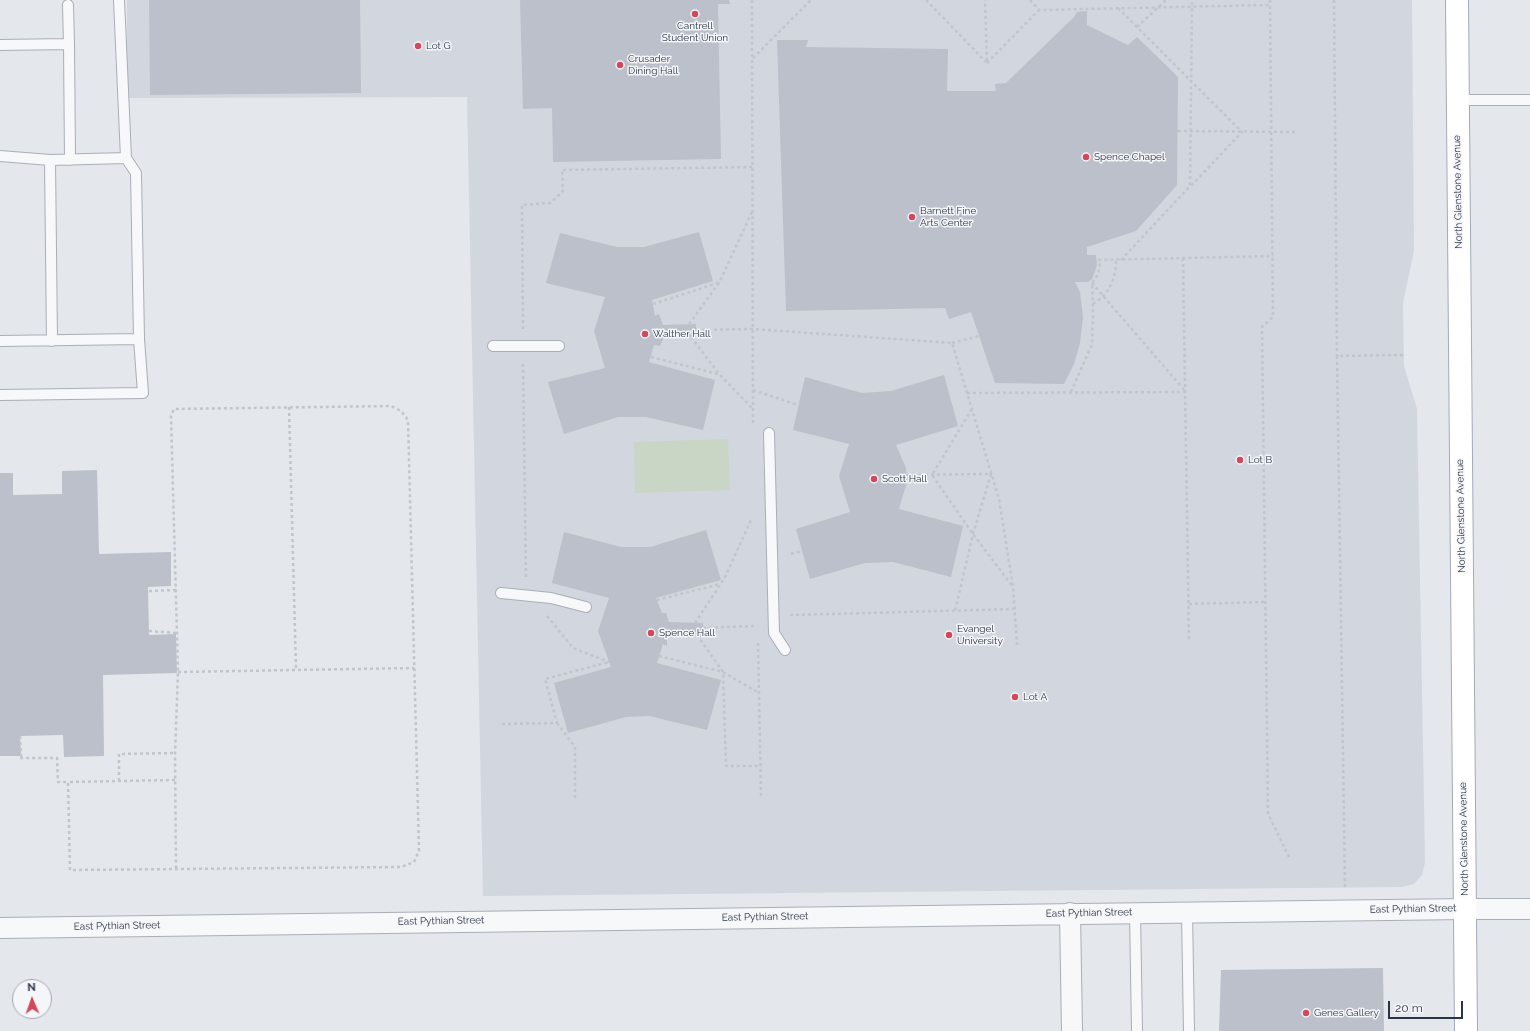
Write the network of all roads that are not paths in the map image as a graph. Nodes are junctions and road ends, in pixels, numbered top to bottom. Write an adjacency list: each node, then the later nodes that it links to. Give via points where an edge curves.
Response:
1 (119, 0): 9 (lane)
2 (1457, 0): 6 (main road, North Glenstone Avenue)
3 (68, 4): 4 (lane)
4 (69, 44): 5 (lane); 11 (lane)
5 (0, 46)
6 (1458, 100): 7 (lane); 22 (main road, North Glenstone Avenue)
7 (1530, 100)
8 (0, 156): 10 (lane)
9 (126, 158): 11 (lane); 12 (lane, via 136,173)
10 (50, 160): 11 (lane); 14 (lane)
11 (70, 160)
12 (139, 340): 14 (lane); 17 (lane, via 143,393)
13 (0, 341): 14 (lane)
14 (52, 341)
15 (493, 346): 16 (lane)
16 (559, 346)
17 (0, 395)
18 (769, 433): 21 (lane, via 774,633)
19 (501, 593): 20 (lane, via 551,598)
20 (586, 607)
21 (785, 650)
22 (1465, 909): 23 (street, East Pythian Street); 25 (street, East Pythian Street); 31 (main road, North Glenstone Avenue)
23 (1530, 910)
24 (1135, 912): 25 (street, East Pythian Street); 26 (street, East Pythian Street); 29 (lane)
25 (1187, 912): 30 (lane)
26 (1070, 913): 27 (street, East Pythian Street); 28 (street)
27 (0, 928)
28 (1072, 1031)
29 (1138, 1031)
30 (1189, 1031)
31 (1466, 1031)

